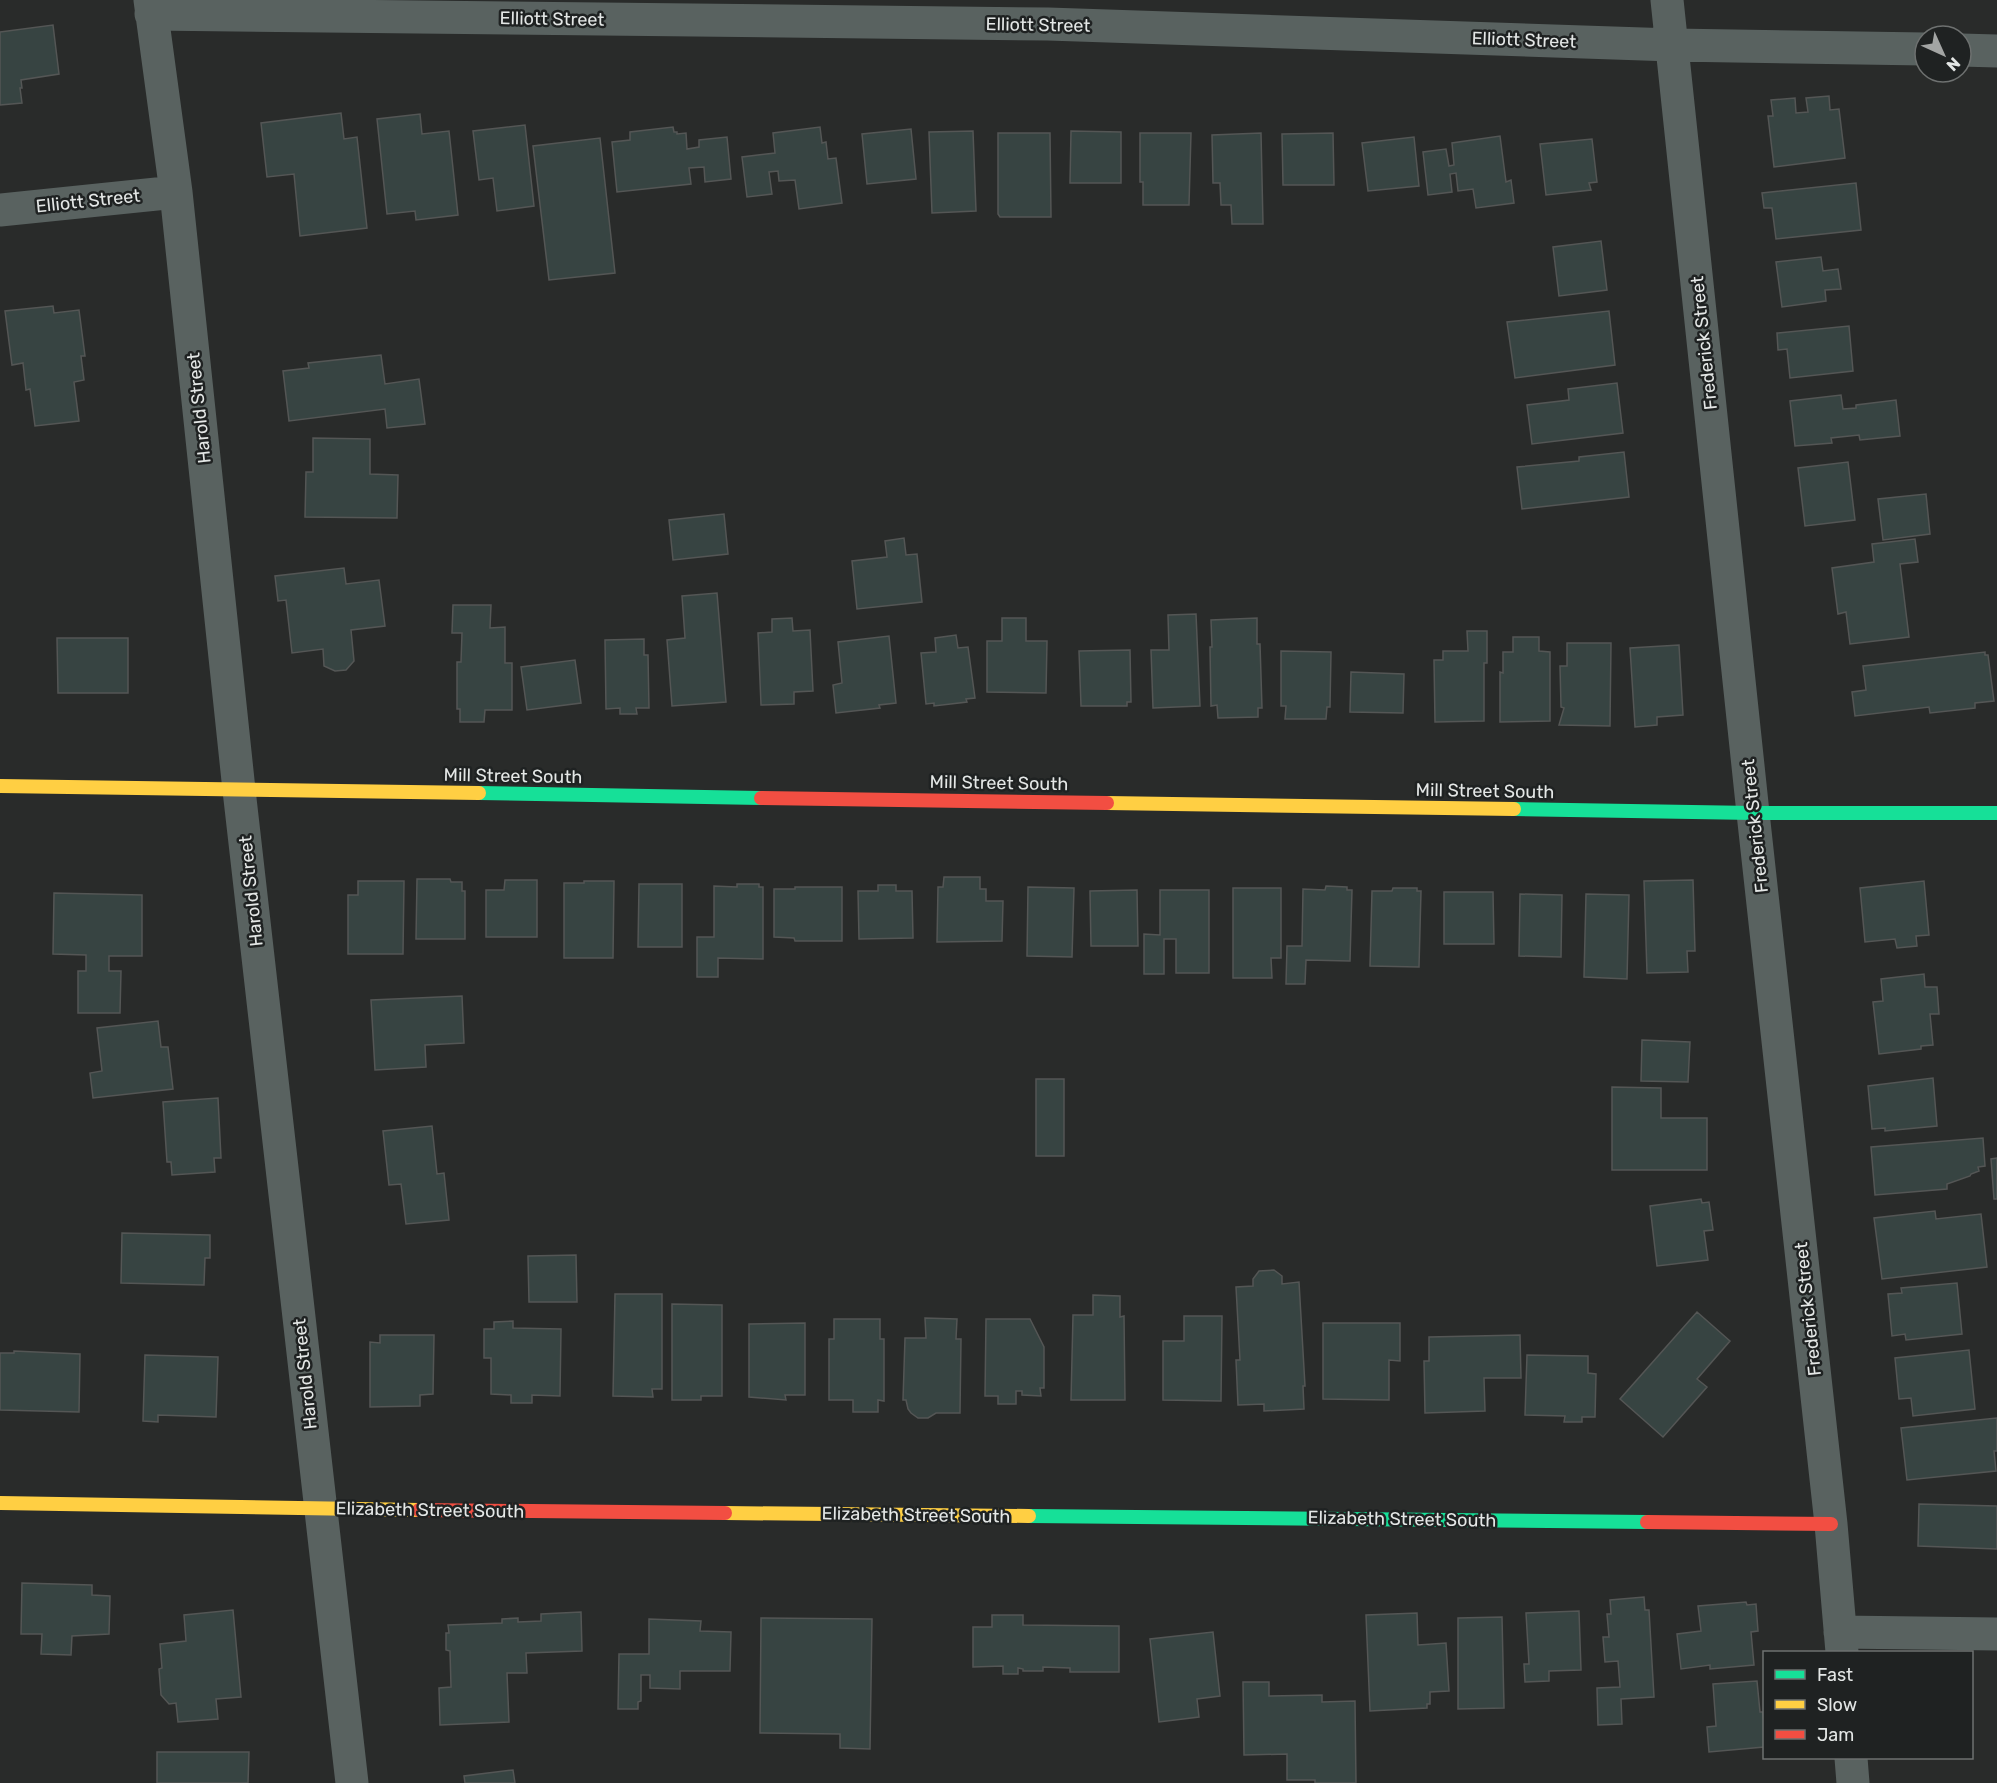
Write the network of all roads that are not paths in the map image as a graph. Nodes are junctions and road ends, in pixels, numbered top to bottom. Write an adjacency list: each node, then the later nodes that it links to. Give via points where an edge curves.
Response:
1 (1667, 0): 4 (street, Frederick Street)
2 (151, 7): 3 (street, Elliott Street); 8 (street, Harold Street)
3 (1046, 12): 4 (street, Elliott Street)
4 (1673, 45): 5 (street, Elliott Street); 12 (street, Frederick Street)
5 (1913, 49)
6 (1973, 50): 7 (street)
7 (1997, 51)
8 (176, 192): 9 (street, Elliott Street); 11 (street, Harold Street)
9 (0, 210)
10 (0, 786): 11 (street, Mill Street South)
11 (240, 790): 12 (street, Mill Street South); 15 (street, Harold Street)
12 (1753, 813): 13 (street, Mill Street South); 16 (street, Frederick Street)
13 (1997, 813)
14 (0, 1503): 15 (street, Elizabeth Street South)
15 (320, 1509): 16 (street, Elizabeth Street South); 20 (street, Harold Street)
16 (1831, 1524): 18 (street, Frederick Street)
17 (1997, 1634): 18 (street)
18 (1841, 1642)
19 (1851, 1759): 21 (street)
20 (352, 1783)
21 (1853, 1783)

